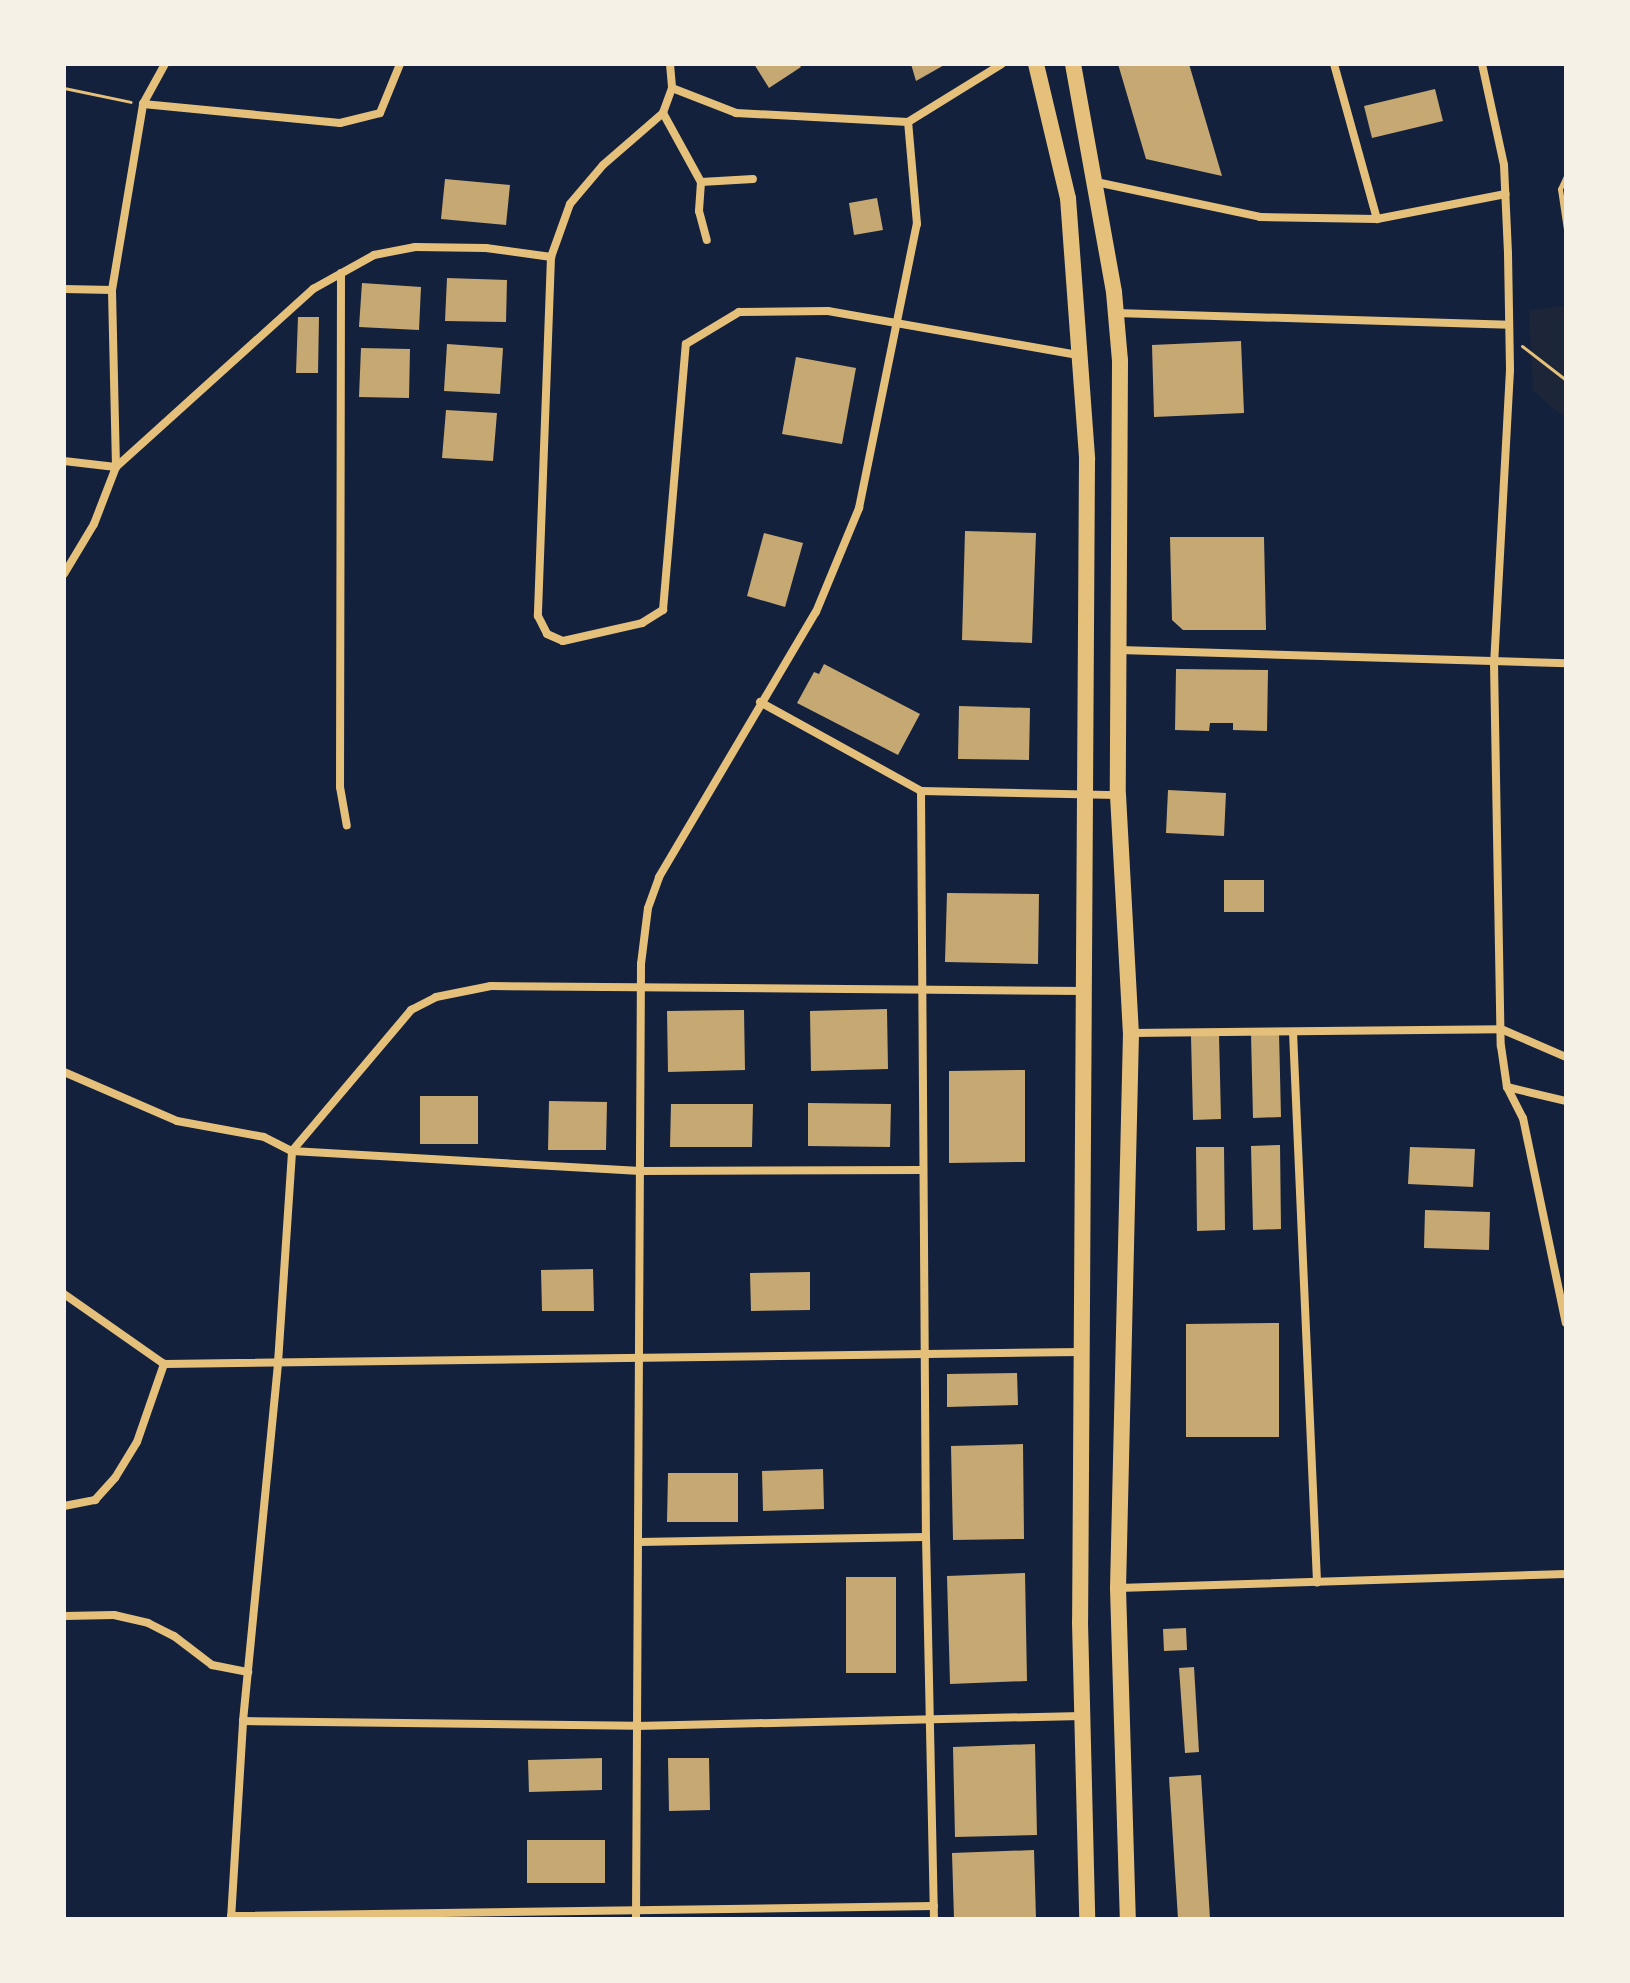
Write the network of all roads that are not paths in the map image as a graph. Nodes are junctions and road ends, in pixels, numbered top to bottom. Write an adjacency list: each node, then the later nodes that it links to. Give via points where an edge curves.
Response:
1 (165, 64): 10 (street)
2 (400, 64): 10 (street, via 380,113 340,123)
3 (670, 64): 9 (street)
4 (1002, 64): 12 (street)
5 (1036, 64): 28 (main road, via 1068,198)
6 (1073, 64): 16 (main road)
7 (1334, 64): 18 (street)
8 (1482, 64): 17 (street, via 1491,89)
9 (672, 88): 11 (street); 12 (street, via 736,113)
10 (143, 104): 24 (street)
11 (663, 113): 15 (street); 21 (street, via 603,165 570,204)
12 (908, 122): 26 (street, via 917,224)
13 (1566, 176): 19 (lane, via 1560,189)
14 (753, 179): 15 (street)
15 (701, 182): 20 (street, via 699,211)
16 (1096, 182): 18 (street, via 1260,217); 25 (main road)
17 (1506, 194): 18 (street); 27 (street)
18 (1377, 219)
19 (1566, 229)
20 (707, 240)
21 (551, 257): 22 (street, via 486,248 415,247 374,255); 26 (street, via 538,616 547,634 563,641 642,623 663,610 686,344 739,312 828,311)
22 (341, 273): 30 (street, via 251,340); 39 (street, via 340,787)
23 (64, 289): 24 (street)
24 (112, 290): 30 (street)
25 (1116, 313): 27 (street); 32 (main road)
26 (899, 324): 28 (street); 35 (street, via 859,508 816,612)
27 (1509, 325): 33 (street)
28 (1083, 356): 38 (main road)
29 (64, 461): 30 (street)
30 (116, 467): 31 (street, via 94,524)
31 (64, 574)
32 (1119, 650): 33 (street); 37 (main road)
33 (1494, 663): 34 (street); 43 (street)
34 (1566, 663)
35 (760, 702): 36 (street); 40 (street, via 659,877 648,908)
36 (921, 791): 38 (street); 41 (street)
37 (1118, 795): 38 (street); 45 (main road)
38 (1087, 796): 42 (main road)
39 (347, 825)
40 (642, 988): 41 (street); 50 (street, via 491,986 436,997 411,1010); 52 (street)
41 (922, 989): 42 (street); 51 (street)
42 (1085, 991): 55 (main road)
43 (1501, 1029): 44 (street); 46 (street); 48 (street)
44 (1293, 1032): 45 (street); 64 (street)
45 (1131, 1033): 65 (main road)
46 (1566, 1057)
47 (64, 1072): 50 (street, via 177,1121 264,1137)
48 (1507, 1087): 49 (street); 54 (street, via 1523,1118)
49 (1566, 1101)
50 (292, 1151): 52 (street); 58 (street)
51 (922, 1170): 52 (street); 56 (street)
52 (640, 1171): 57 (street)
53 (64, 1294): 59 (street)
54 (1566, 1323)
55 (1085, 1351): 56 (street); 68 (main road)
56 (924, 1355): 57 (street); 61 (street)
57 (639, 1359): 58 (street); 62 (street)
58 (278, 1363): 59 (street); 67 (street)
59 (164, 1364): 60 (street, via 137,1442 115,1478 95,1500)
60 (64, 1506)
61 (926, 1537): 62 (street); 69 (street)
62 (639, 1542): 71 (street)
63 (1566, 1574): 64 (street)
64 (1317, 1582): 65 (street)
65 (1118, 1588): 78 (main road)
66 (64, 1616): 67 (street, via 114,1615 148,1623 212,1665)
67 (248, 1672): 70 (street)
68 (1082, 1716): 69 (street); 77 (main road)
69 (930, 1718): 71 (street); 72 (street)
70 (243, 1721): 71 (street); 74 (street)
71 (636, 1726): 73 (street)
72 (934, 1906): 73 (street); 76 (street)
73 (637, 1908): 74 (street); 75 (street)
74 (231, 1918)
75 (636, 1919)
76 (934, 1919)
77 (1087, 1919)
78 (1128, 1919)

